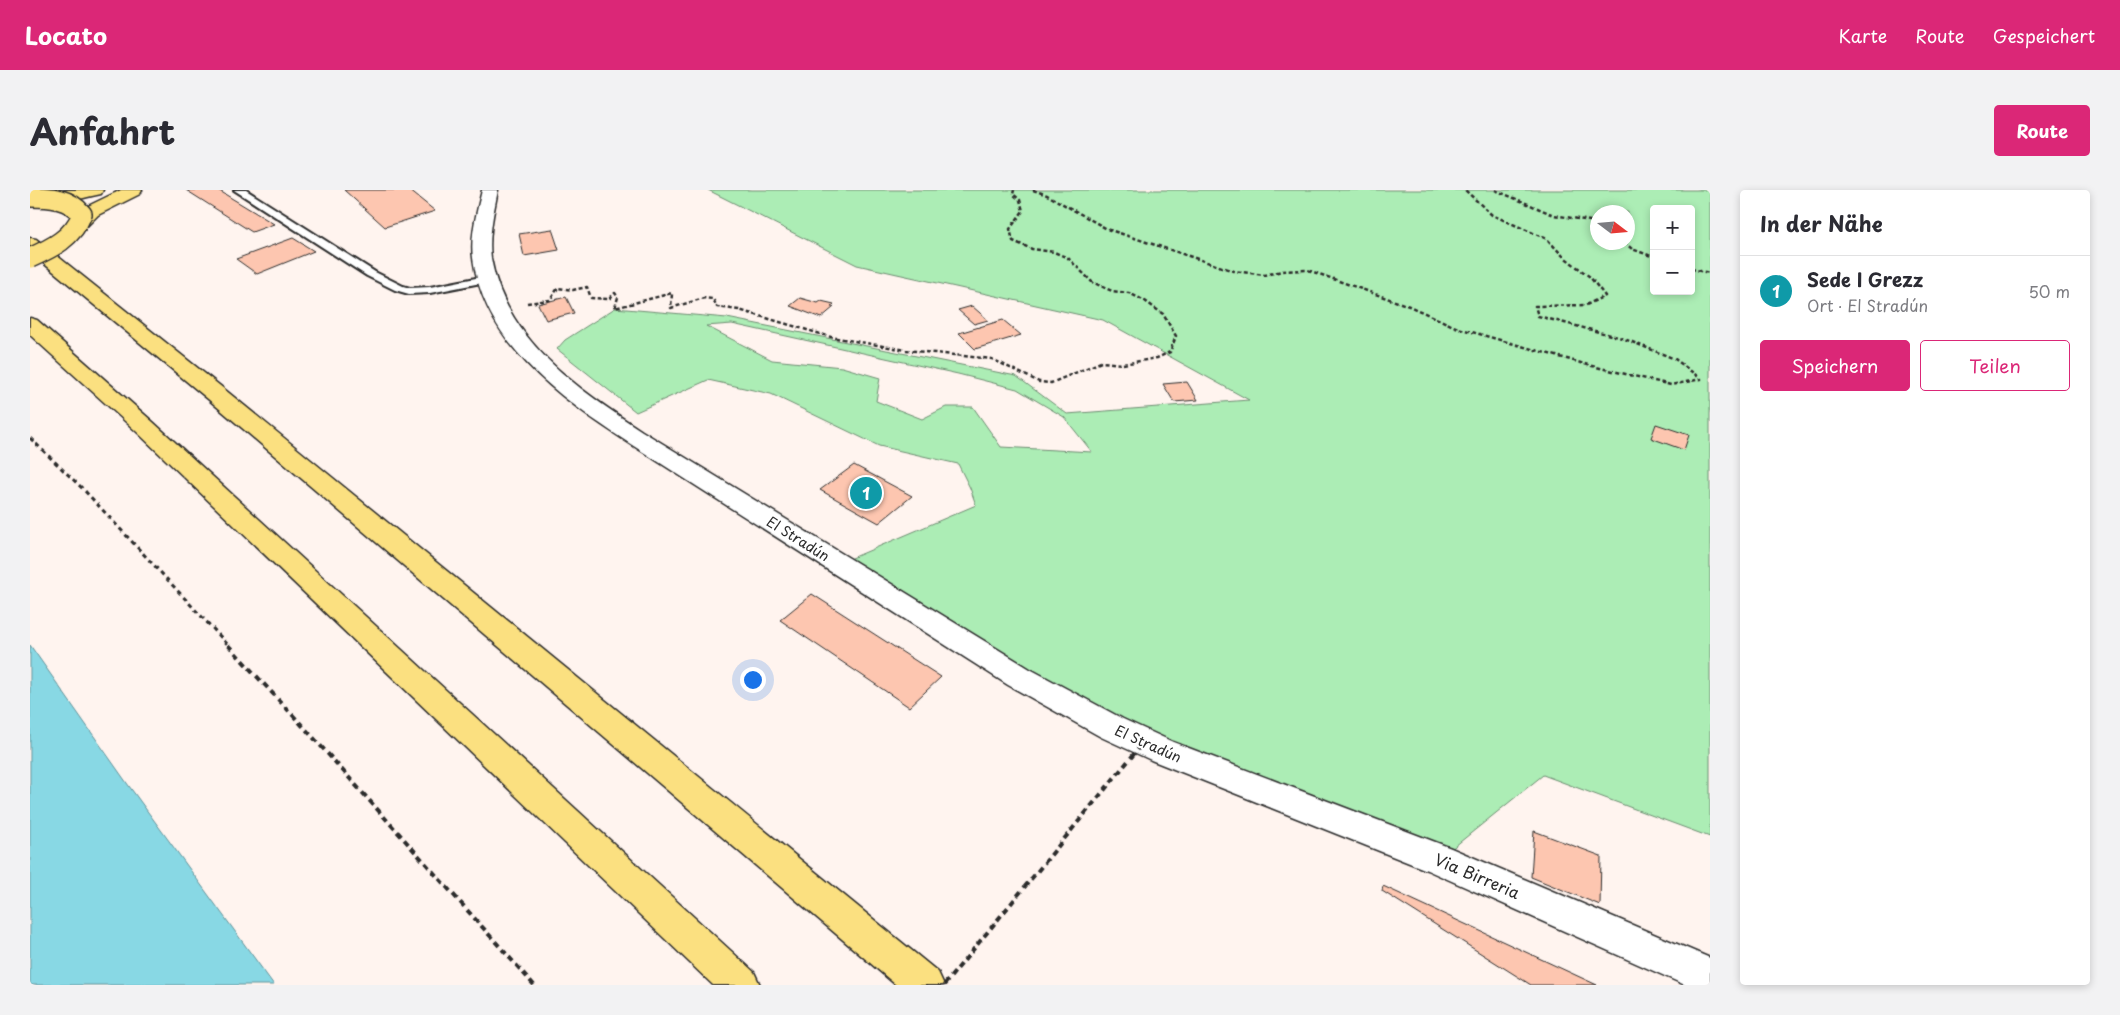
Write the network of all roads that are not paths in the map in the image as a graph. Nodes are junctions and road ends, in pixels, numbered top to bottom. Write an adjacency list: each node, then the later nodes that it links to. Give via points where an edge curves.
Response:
1 (95, 190): 5 (main road, via 63,196)
2 (134, 190): 6 (main road, via 92,211)
3 (239, 190): 9 (lane, via 371,274 399,288 430,290)
4 (490, 190): 9 (street, El Stradún, via 482,256)
5 (34, 196): 6 (main road, bridge, via 65,200 77,206 82,214)
6 (80, 224): 8 (main road, bridge, via 68,237)
7 (30, 243): 14 (main road)
8 (30, 258)
9 (486, 280): 11 (street, El Stradún, via 506,324 539,363 570,391 616,424 1019,677 1143,743)
10 (30, 324): 13 (main road, via 145,427)
11 (1240, 782): 12 (street, Via Birreria, via 1439,859)
12 (1710, 977)
13 (741, 985)
14 (925, 985)

